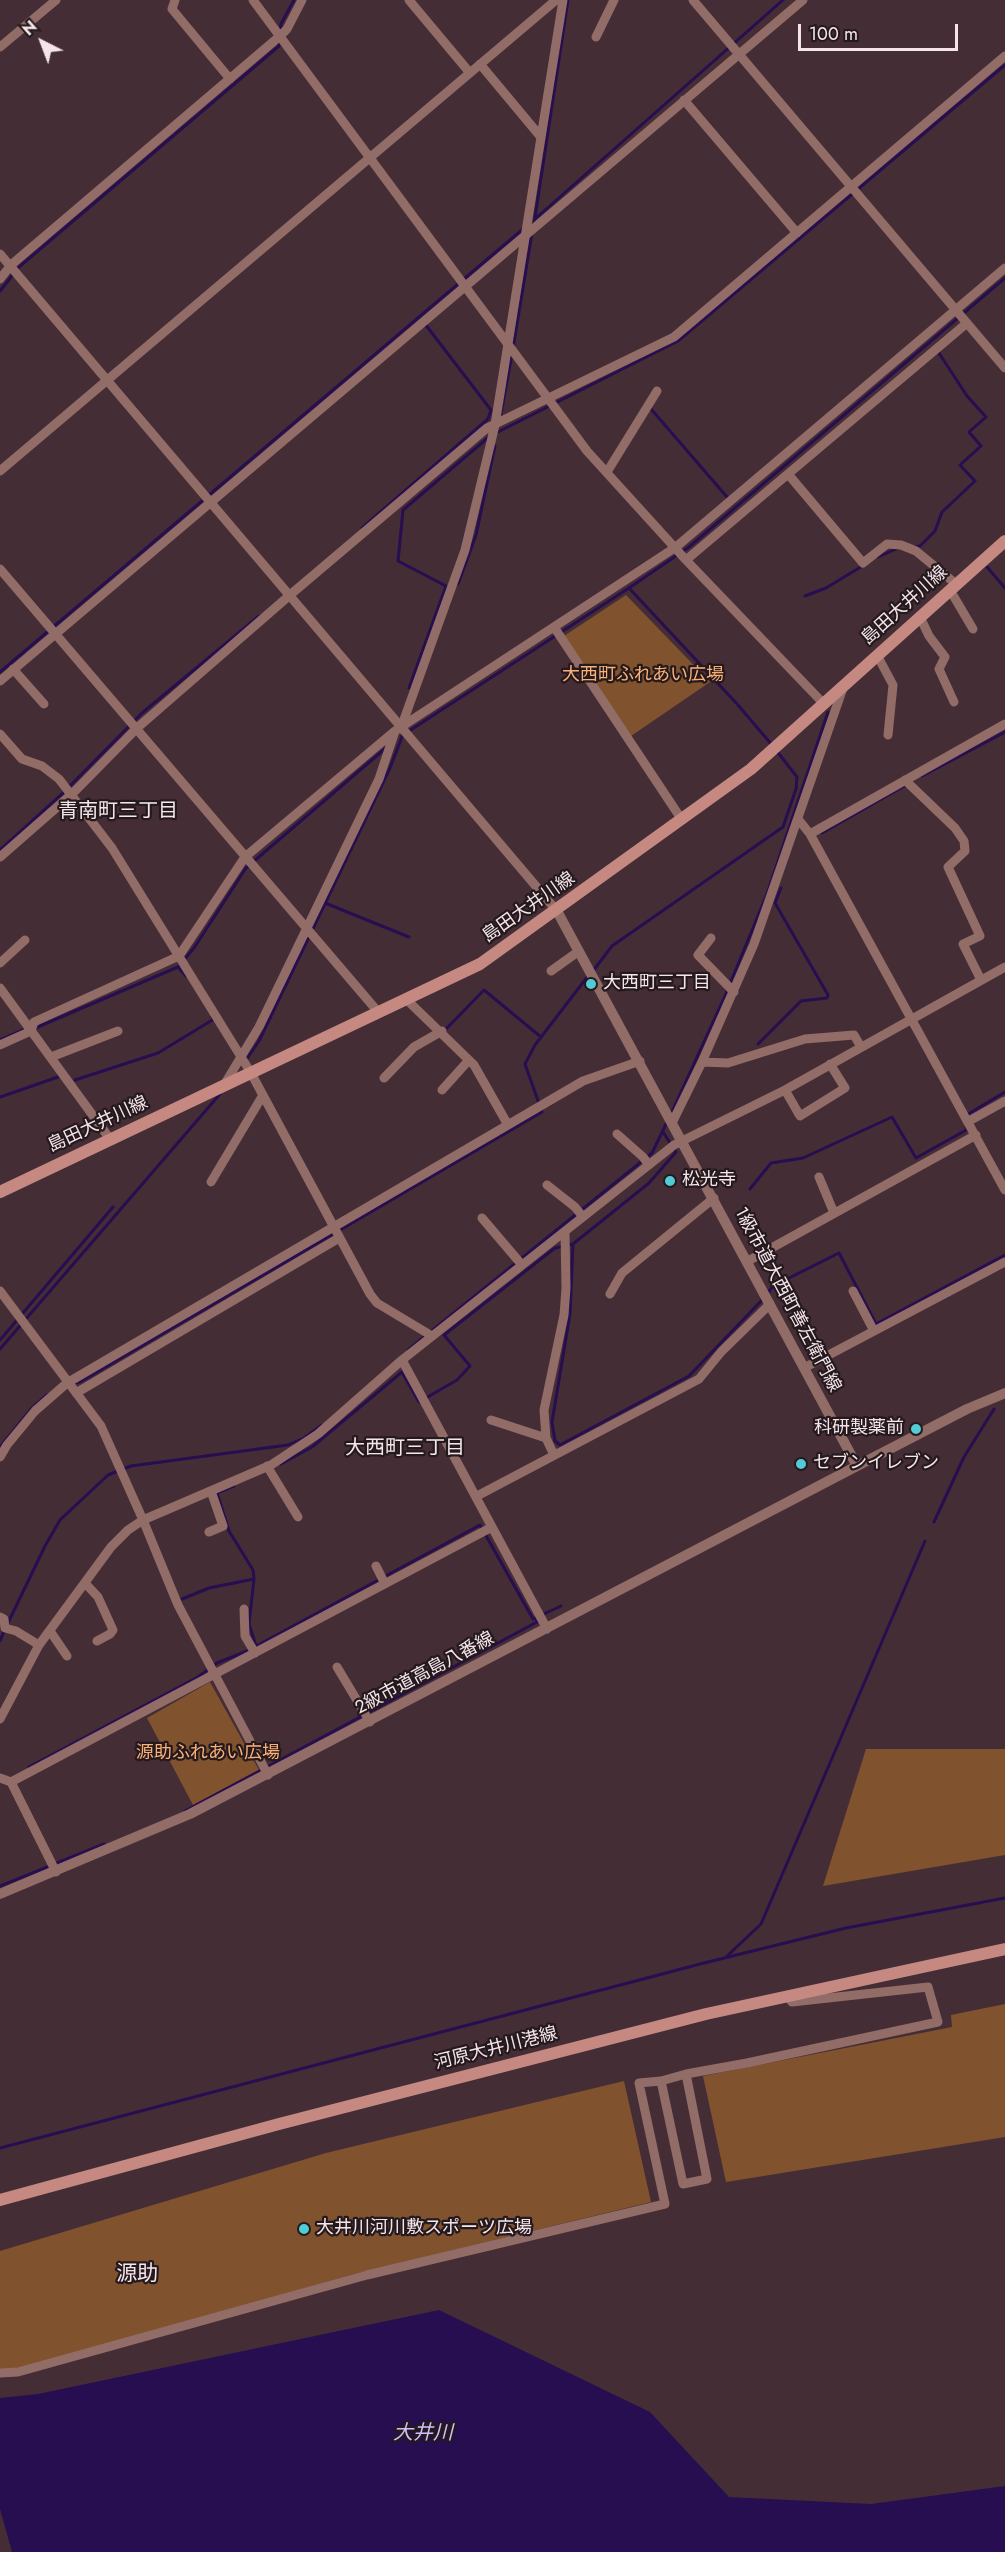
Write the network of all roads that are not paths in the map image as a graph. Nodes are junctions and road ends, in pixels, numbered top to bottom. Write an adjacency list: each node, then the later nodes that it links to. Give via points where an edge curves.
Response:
1 (56, 0): 13 (street)
2 (176, 0): 18 (street, via 172,9)
3 (253, 0): 11 (street)
4 (302, 0): 11 (street)
5 (409, 0): 17 (street)
6 (556, 0): 16 (street)
7 (563, 0): 20 (street)
8 (614, 0): 12 (street)
9 (693, 0): 14 (street)
10 (803, 0): 14 (street)
11 (280, 36): 18 (street); 21 (street)
12 (596, 37)
13 (0, 47)
14 (738, 54): 19 (street); 22 (street)
15 (1005, 56): 22 (street)
16 (480, 64): 17 (street); 20 (street)
17 (470, 73): 21 (street)
18 (230, 79): 26 (street)
19 (684, 100): 23 (street); 24 (street)
20 (540, 136): 24 (street)
21 (370, 158): 29 (street); 34 (street)
22 (851, 188): 23 (street); 30 (street)
23 (797, 233): 36 (street, via 674,337)
24 (526, 234): 29 (street); 32 (street)
25 (0, 254): 26 (street)
26 (11, 265): 28 (street); 34 (street)
27 (1005, 268): 30 (street)
28 (0, 279)
29 (465, 286): 32 (street); 41 (street)
30 (956, 309): 31 (street); 43 (street)
31 (967, 322): 33 (street); 40 (street)
32 (509, 345): 36 (street); 37 (street)
33 (1005, 368)
34 (107, 380): 38 (street); 41 (street)
35 (657, 391): 39 (street)
36 (549, 398): 37 (street); 39 (street)
37 (495, 424): 47 (street); 61 (street, via 465,550)
38 (0, 471)
39 (607, 472): 43 (street)
40 (788, 474): 44 (street); 46 (street, via 863,563 887,544 901,545 916,551)
41 (211, 501): 47 (street); 51 (street)
42 (1005, 541): 46 (main road, 島田大井川線)
43 (676, 548): 44 (street); 49 (street)
44 (686, 560): 57 (street)
45 (0, 569): 51 (street)
46 (953, 587): 48 (main road, 島田大井川線); 50 (street)
47 (290, 595): 60 (street); 61 (street)
48 (920, 617): 52 (main road, 島田大井川線); 56 (street, via 945,657 939,669)
49 (554, 627): 61 (street); 67 (street)
50 (973, 629)
51 (54, 634): 53 (street); 60 (street)
52 (878, 655): 55 (main road, 島田大井川線); 63 (street, via 893,685)
53 (13, 669): 54 (street); 58 (street)
54 (0, 681)
55 (843, 685): 57 (main road, 島田大井川線); 66 (street)
56 (954, 702)
57 (823, 703): 67 (main road, 島田大井川線, via 751,769)
58 (44, 704)
59 (1005, 724): 64 (street)
60 (137, 728): 65 (street); 70 (street)
61 (399, 728): 70 (street); 71 (street); 72 (street, via 379,779)
62 (0, 734): 65 (street, via 22,759 42,766)
63 (888, 735)
64 (905, 780): 68 (street); 80 (street, via 964,841 965,851 948,867 980,936 963,944)
65 (72, 794): 69 (street); 76 (street, via 112,848)
66 (798, 819): 68 (street); 82 (street)
67 (682, 820): 71 (main road, 島田大井川線)
68 (810, 834): 85 (street)
69 (0, 857)
70 (245, 857): 72 (street); 76 (street)
71 (557, 911): 75 (street, 1級市道大西町善左衛門線); 83 (main road, 島田大井川線, via 480,964)
72 (307, 929): 84 (street); 92 (street)
73 (711, 938): 82 (street, via 698,955)
74 (25, 940): 77 (street)
75 (579, 951): 79 (street); 94 (street, 1級市道大西町善左衛門線)
76 (179, 956): 86 (street, via 34,1022); 92 (street)
77 (0, 963)
78 (1005, 967): 80 (street)
79 (551, 971)
80 (981, 980): 85 (street)
81 (0, 988): 86 (street)
82 (734, 992): 95 (street)
83 (407, 1000): 84 (main road, 島田大井川線); 88 (street)
84 (379, 1013): 97 (main road, 島田大井川線)
85 (912, 1019): 90 (street); 104 (street)
86 (31, 1031): 89 (street); 91 (street)
87 (118, 1031): 91 (street)
88 (442, 1031): 93 (street); 98 (street, via 414,1047)
89 (0, 1045)
90 (861, 1047): 95 (street, via 854,1035 805,1039 728,1063); 96 (street)
91 (51, 1057): 109 (street)
92 (242, 1057): 97 (street); 99 (street)
93 (469, 1060): 100 (street); 106 (street)
94 (640, 1061): 105 (street, 1級市道大西町善左衛門線); 106 (street, via 583,1081)
95 (702, 1062): 105 (street)
96 (830, 1064): 101 (street); 101 (street, via 845,1088 800,1116)
97 (251, 1073): 99 (main road, 島田大井川線); 102 (street)
98 (384, 1078)
99 (222, 1087): 109 (main road, 島田大井川線)
100 (442, 1090)
101 (785, 1090): 110 (street)
102 (263, 1095): 113 (street); 121 (street)
103 (1005, 1101): 104 (street)
104 (969, 1121): 108 (street)
105 (672, 1123): 110 (street, 1級市道大西町善左衛門線)
106 (508, 1125): 121 (street)
107 (617, 1134): 111 (street)
108 (976, 1135): 115 (street); 118 (street)
109 (110, 1139): 116 (main road, 島田大井川線)
110 (682, 1142): 111 (street); 117 (street, 1級市道大西町善左衛門線)
111 (649, 1165): 119 (street)
112 (819, 1178): 118 (street)
113 (211, 1182)
114 (547, 1185): 119 (street)
115 (1005, 1190)
116 (0, 1192)
117 (714, 1198): 124 (street, 1級市道大西町善左衛門線); 129 (street, via 622,1274)
118 (834, 1213): 124 (street)
119 (583, 1217): 122 (street)
120 (482, 1218): 126 (street)
121 (333, 1227): 123 (street); 135 (street)
122 (565, 1233): 126 (street); 139 (street, via 564,1315 544,1410)
123 (339, 1238): 132 (street, via 377,1303); 136 (street)
124 (748, 1261): 130 (street, 1級市道大西町善左衛門線)
125 (1005, 1262): 131 (street)
126 (522, 1265): 132 (street)
127 (0, 1291): 135 (street)
128 (853, 1291): 131 (street)
129 (610, 1294)
130 (770, 1304): 134 (street, 1級市道大西町善左衛門線); 140 (street, via 699,1379)
131 (874, 1331): 134 (street)
132 (432, 1336): 133 (street)
133 (402, 1360): 142 (street, via 318,1434); 145 (street)
134 (804, 1368): 143 (street, 1級市道大西町善左衛門線)
135 (67, 1383): 136 (street); 141 (street, via 35,1411)
136 (76, 1393): 147 (street, via 101,1426)
137 (1005, 1394): 143 (street, via 967,1409)
138 (491, 1420): 139 (street)
139 (546, 1438): 140 (street)
140 (554, 1455): 145 (street)
141 (0, 1457)
142 (267, 1466): 144 (street); 146 (street)
143 (857, 1466): 155 (street, 2級市道高島八番線)
144 (211, 1491): 147 (street); 149 (street, via 223,1526)
145 (477, 1496): 148 (street)
146 (298, 1517)
147 (143, 1520): 151 (street, via 111,1547); 162 (street, via 177,1605)
148 (492, 1527): 152 (street); 155 (street)
149 (209, 1532)
150 (376, 1566): 152 (street)
151 (85, 1583): 156 (street); 157 (street, via 98,1597 113,1630)
152 (385, 1584): 159 (street)
153 (244, 1609): 159 (street, via 245,1636)
154 (0, 1617): 158 (street, via 5,1628)
155 (547, 1629): 164 (street, 2級市道高島八番線)
156 (50, 1631): 158 (street); 160 (street)
157 (97, 1641)
158 (39, 1645): 163 (street)
159 (255, 1653): 162 (street)
160 (67, 1656)
161 (337, 1667): 164 (street)
162 (214, 1673): 165 (street); 167 (street)
163 (0, 1719)
164 (370, 1722): 165 (street, 2級市道高島八番線)
165 (268, 1775): 168 (street, 2級市道高島八番線, via 190,1814)
166 (0, 1778): 167 (street)
167 (11, 1782): 168 (street)
168 (56, 1872): 169 (street, 2級市道高島八番線)
169 (0, 1894)
170 (1005, 1949): 171 (main road, 河原大井川港線)
171 (787, 1996): 172 (street, via 792,2002 928,1987 938,2022); 174 (main road, 河原大井川港線, via 501,2065)
172 (686, 2074): 173 (street); 173 (street, via 707,2179 683,2184)
173 (661, 2080): 175 (street, via 639,2083 665,2204 367,2275 28,2369)
174 (0, 2200)
175 (0, 2373)

